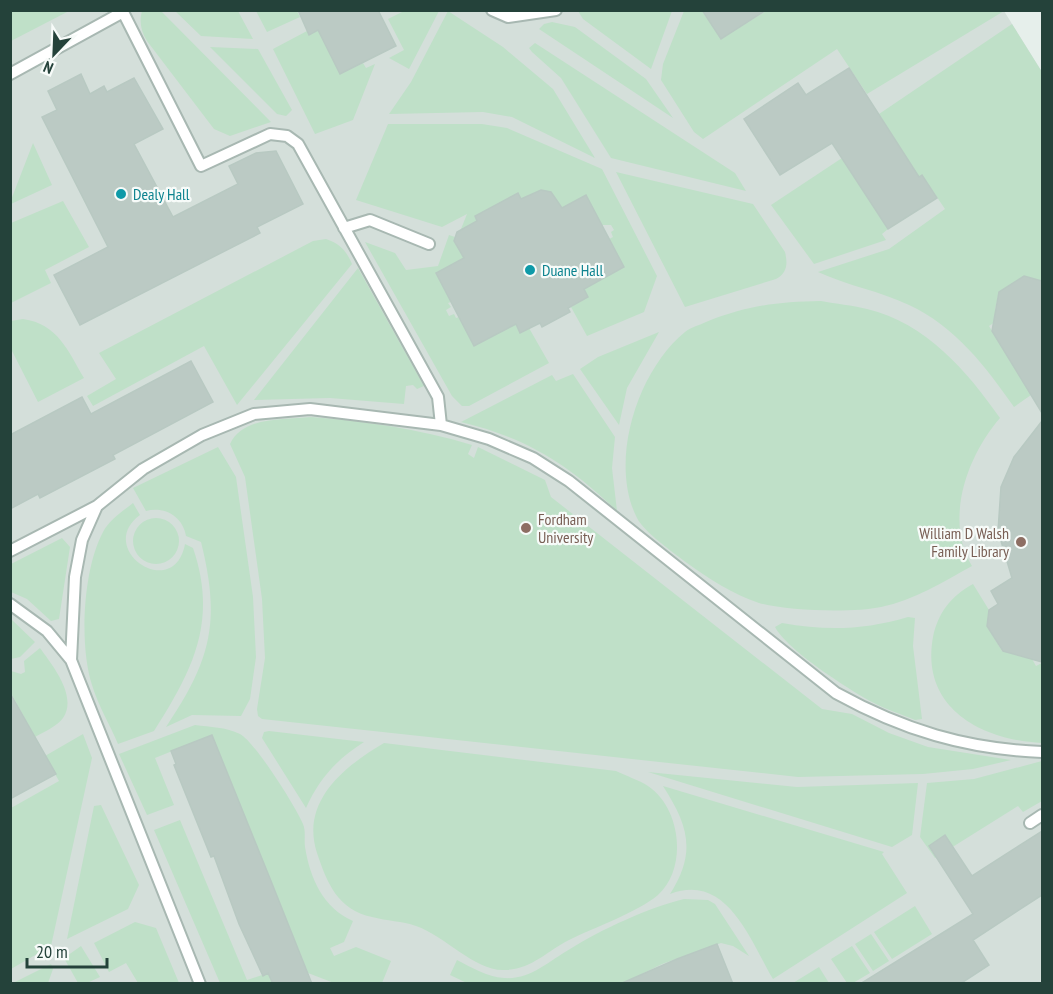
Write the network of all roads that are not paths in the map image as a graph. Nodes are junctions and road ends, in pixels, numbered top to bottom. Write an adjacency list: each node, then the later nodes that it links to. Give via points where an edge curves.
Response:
1 (492, 10): 2 (lane, via 507,17)
2 (556, 10)
3 (123, 11): 4 (lane); 5 (lane, via 201,166 270,134 287,136 298,144)
4 (10, 74)
5 (344, 228): 6 (lane, via 370,220); 7 (lane, via 438,397)
6 (429, 244)
7 (441, 425): 8 (lane, via 310,409 254,414 202,435 153,463); 12 (lane, via 489,439 533,458 569,482 836,693 861,707 969,745)
8 (97, 506): 9 (lane); 11 (lane, via 82,540 75,577)
9 (10, 551)
10 (10, 604): 11 (lane, via 47,631)
11 (71, 660): 15 (lane)
12 (1042, 752)
13 (1042, 815): 14 (lane)
14 (1030, 823)
15 (200, 984)

